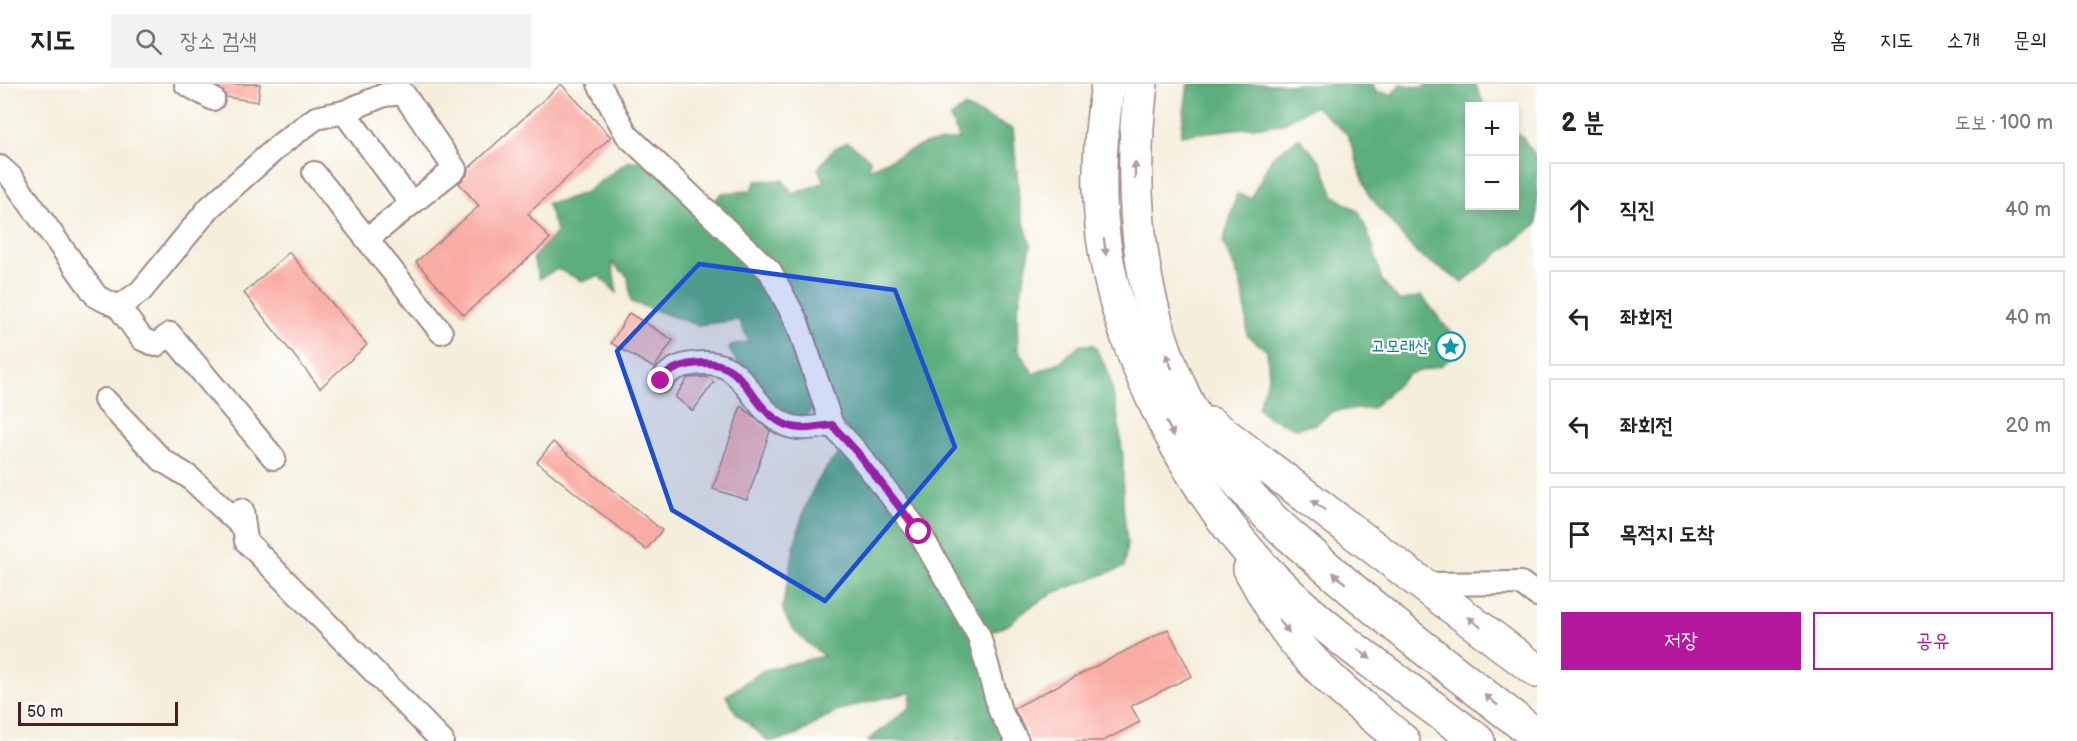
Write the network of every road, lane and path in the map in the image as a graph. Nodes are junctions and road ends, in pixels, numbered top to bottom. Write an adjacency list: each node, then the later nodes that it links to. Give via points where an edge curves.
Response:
1 (186, 84): 5 (street)
2 (599, 84): 16 (street, via 627,135 770,271 797,322)
3 (1108, 84): 18 (highway, one-way to 18, via 1100,184 1111,286 1147,383)
4 (1141, 84): 15 (highway, one-way to 4, via 1159,335 1142,265 1135,165)
5 (213, 99)
6 (345, 112): 9 (street); 9 (street, via 384,95 403,93 455,169); 11 (street, via 316,118 237,180 141,291)
7 (0, 167): 11 (street, via 97,297)
8 (314, 173): 10 (street)
9 (411, 203): 10 (street)
10 (367, 239): 12 (street)
11 (119, 307): 17 (street, via 142,339 156,345 170,334)
12 (441, 332)
13 (661, 381): 16 (street, via 680,366 728,366 780,422 793,428)
14 (105, 400): 23 (street, via 162,460 242,518 246,541)
15 (1187, 402): 19 (highway, one-way to 15, via 1230,440); 22 (highway, one-way to 15, via 1354,591 1266,513 1219,454)
16 (832, 425): 24 (street, via 919,532 979,636 1000,711)
17 (274, 458)
18 (1212, 502): 25 (highway, one-way to 25, via 1273,611 1300,648 1337,686); 26 (highway, one-way to 26, via 1256,561 1309,612)
19 (1424, 584): 20 (street, via 1521,583); 21 (highway, one-way to 19)
20 (1537, 595)
21 (1537, 671)
22 (1537, 736)
23 (442, 741)
24 (1017, 741)
25 (1403, 741)
26 (1478, 741)

